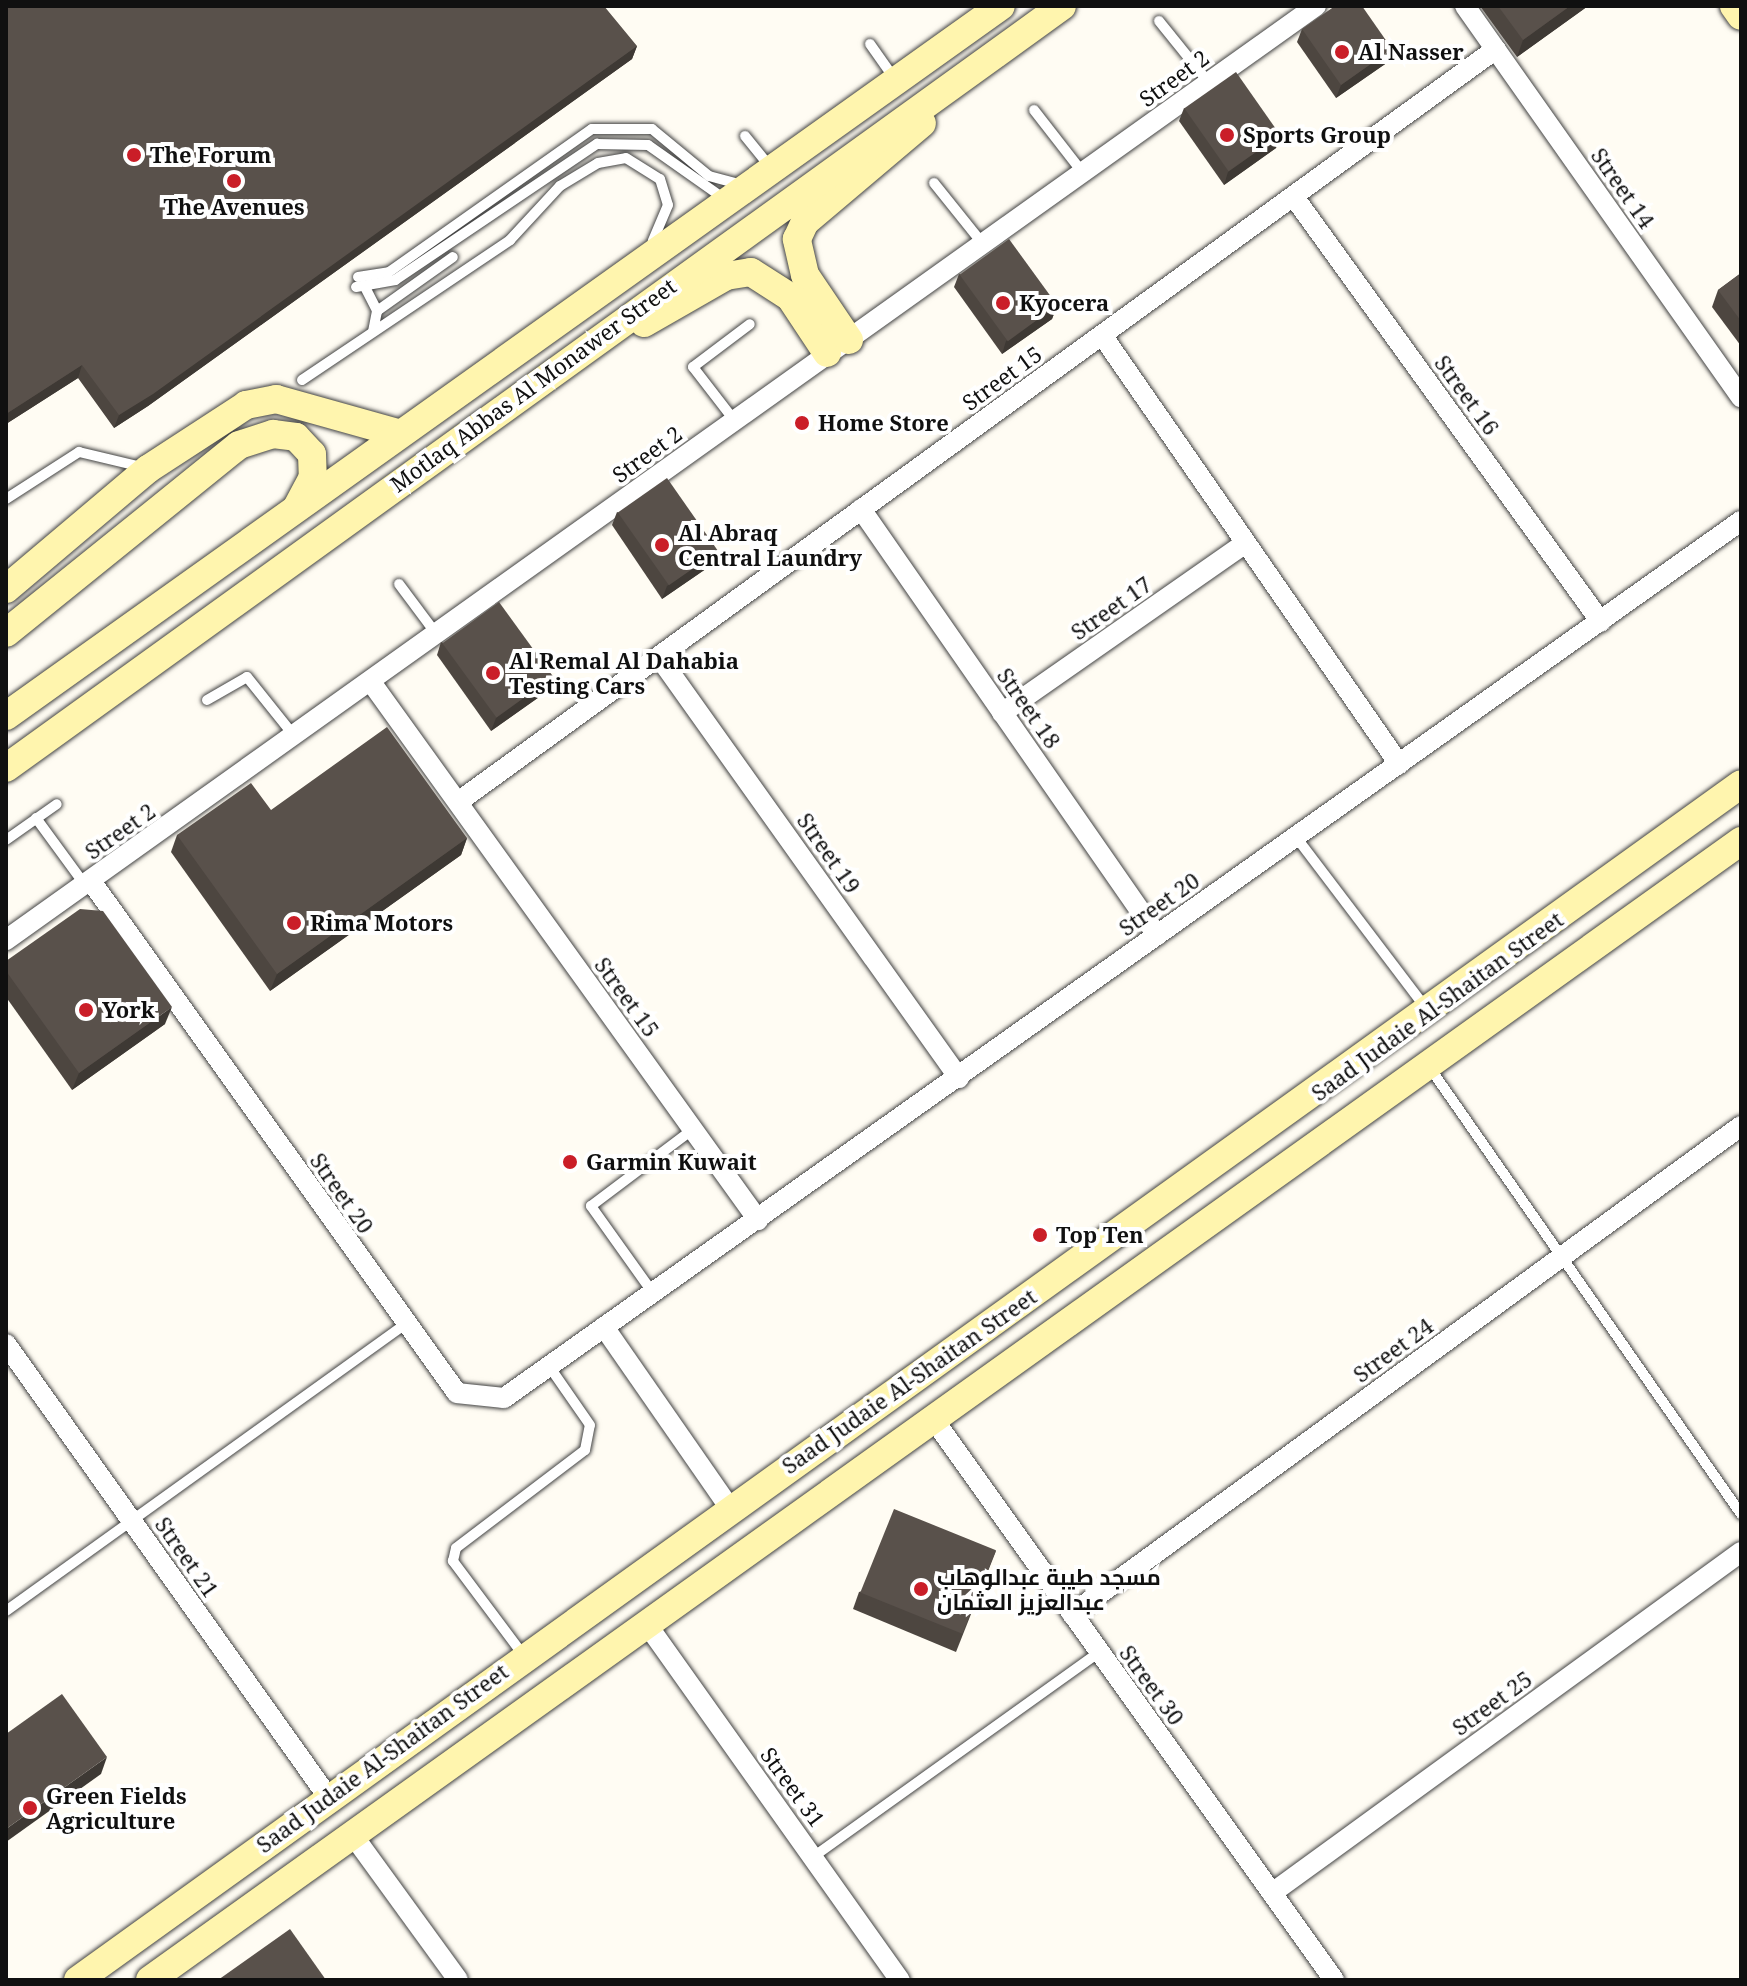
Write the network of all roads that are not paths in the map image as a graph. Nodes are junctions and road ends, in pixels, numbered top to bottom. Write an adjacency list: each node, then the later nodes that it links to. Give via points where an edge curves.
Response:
1 (1062, 6): 11 (street, Motlaq Abbas Al Monawer Street)
2 (1465, 6): 9 (street, Street 14)
3 (1734, 6): 6 (street)
4 (999, 7): 10 (street, Motlaq Abbas Al Monawer Street)
5 (1307, 8): 12 (street, Street 2)
6 (1741, 16)
7 (1159, 21): 12 (lane)
8 (870, 44): 10 (lane)
9 (1496, 49): 19 (street, Street 15); 31 (street, Street 14)
10 (894, 78): 15 (street, Motlaq Abbas Al Monawer Street)
11 (954, 82): 28 (street, Motlaq Abbas Al Monawer Street); 29 (street, via 916,130 805,222 797,239 805,275)
12 (1209, 83): 16 (street, Street 2)
13 (1034, 110): 16 (lane)
14 (745, 136): 15 (lane)
15 (770, 167): 18 (street, Motlaq Abbas Al Monawer Street)
16 (1083, 173): 20 (street, Street 2)
17 (934, 183): 20 (lane)
18 (735, 192): 22 (street, Motlaq Abbas Al Monawer Street); 23 (lane, via 697,185 648,145 597,144 395,280); 23 (lane, via 652,129 592,129 389,272)
19 (1294, 197): 27 (street, Street 15); 43 (street, Street 16)
20 (982, 243): 29 (street, Street 2)
21 (453, 257): 24 (lane)
22 (612, 282): 26 (lane, via 660,232 668,205 651,168 626,158 572,177 519,234); 33 (street, Motlaq Abbas Al Monawer Street)
23 (360, 284): 24 (lane)
24 (377, 311): 26 (lane)
25 (750, 324): 32 (lane, via 693,367)
26 (373, 331): 30 (lane)
27 (1102, 335): 37 (street, Street 15); 40 (street)
28 (594, 340): 29 (street, via 644,324 726,276 751,272 790,297); 53 (street, Motlaq Abbas Al Monawer Street)
29 (838, 346): 32 (street, Street 2)
30 (302, 380)
31 (1741, 397)
32 (734, 420): 45 (street, Street 2)
33 (398, 433): 34 (street, via 276,399 221,416); 38 (street, Motlaq Abbas Al Monawer Street)
34 (148, 469): 35 (street); 36 (lane, via 79,452); 42 (street)
35 (171, 496): 38 (street, via 239,445 273,434 296,437 312,454 313,477); 44 (street)
36 (6, 499)
37 (861, 509): 46 (street, Street 15); 49 (street, Street 18)
38 (293, 515): 50 (street, Motlaq Abbas Al Monawer Street)
39 (1741, 521): 43 (street, Street 20)
40 (1246, 543): 49 (street, Street 17); 52 (street)
41 (399, 584): 45 (lane)
42 (6, 589)
43 (1601, 622): 52 (street, Street 20)
44 (6, 633)
45 (437, 635): 47 (street, Street 2)
46 (659, 657): 55 (street, Street 15); 68 (street, Street 19)
47 (371, 682): 51 (street, Street 2); 55 (street, Street 15)
48 (207, 700): 51 (lane, via 247,677)
49 (1002, 713): 62 (street, Street 18)
50 (6, 716)
51 (295, 737): 61 (street, Street 2)
52 (1399, 764): 58 (street, Street 20)
53 (6, 768)
54 (1741, 784): 64 (street, Saad Judaie Al-Shaitan Street)
55 (458, 802): 71 (street, Street 15)
56 (57, 804): 57 (lane)
57 (36, 818): 59 (lane); 61 (lane)
58 (1296, 837): 62 (street, Street 20); 64 (lane)
59 (6, 840)
60 (1741, 841): 65 (street, Saad Judaie Al-Shaitan Street)
61 (88, 883): 63 (street, Street 2); 75 (street, Street 20)
62 (1157, 935): 68 (street, Street 20)
63 (6, 940)
64 (1430, 1013): 65 (street, via 1432,1040); 66 (street, Saad Judaie Al-Shaitan Street)
65 (1457, 1050): 67 (street, Saad Judaie Al-Shaitan Street)
66 (1368, 1057): 69 (street, via 1385,1056 1396,1067); 80 (street, Saad Judaie Al-Shaitan Street)
67 (1430, 1068): 69 (street, Saad Judaie Al-Shaitan Street); 73 (lane)
68 (959, 1078): 72 (street, Street 20)
69 (1392, 1093): 79 (street, Saad Judaie Al-Shaitan Street)
70 (1741, 1126): 73 (street, Street 24)
71 (693, 1129): 72 (street, Street 15); 74 (lane, via 591,1206)
72 (758, 1220): 74 (street, Street 20)
73 (1562, 1256): 81 (lane); 85 (street, Street 24)
74 (653, 1293): 76 (street, Street 20)
75 (406, 1324): 78 (street, Street 20, via 457,1393 504,1398); 82 (lane)
76 (604, 1327): 78 (street, Street 20); 80 (street)
77 (6, 1344): 82 (street, Street 21)
78 (549, 1366): 88 (lane, via 590,1425 585,1450 456,1548 453,1561)
79 (932, 1417): 85 (street, Street 30); 86 (street, Saad Judaie Al-Shaitan Street)
80 (730, 1508): 88 (street, Saad Judaie Al-Shaitan Street)
81 (1741, 1514)
82 (132, 1521): 84 (lane); 89 (street, Street 21)
83 (1741, 1552): 95 (street, Street 25)
84 (6, 1611)
85 (1072, 1614): 87 (street, Street 30)
86 (646, 1623): 91 (street, Saad Judaie Al-Shaitan Street); 92 (street, Street 31)
87 (1099, 1652): 92 (lane); 95 (street, Street 30)
88 (524, 1656): 89 (street, Saad Judaie Al-Shaitan Street)
89 (328, 1797): 90 (street, Saad Judaie Al-Shaitan Street)
90 (284, 1828): 93 (street, via 274,1841 275,1857 293,1870); 94 (street, Saad Judaie Al-Shaitan Street)
91 (352, 1834): 93 (street, Saad Judaie Al-Shaitan Street); 99 (street)
92 (813, 1857): 100 (street, Street 31)
93 (308, 1866): 96 (street, Saad Judaie Al-Shaitan Street)
94 (199, 1889): 96 (street, via 225,1896 230,1917); 97 (street, Saad Judaie Al-Shaitan Street)
95 (1272, 1893): 101 (street, Street 30)
96 (222, 1929): 98 (street, Saad Judaie Al-Shaitan Street)
97 (78, 1980)
98 (150, 1980)
99 (458, 1980)
100 (900, 1980)
101 (1334, 1980)

